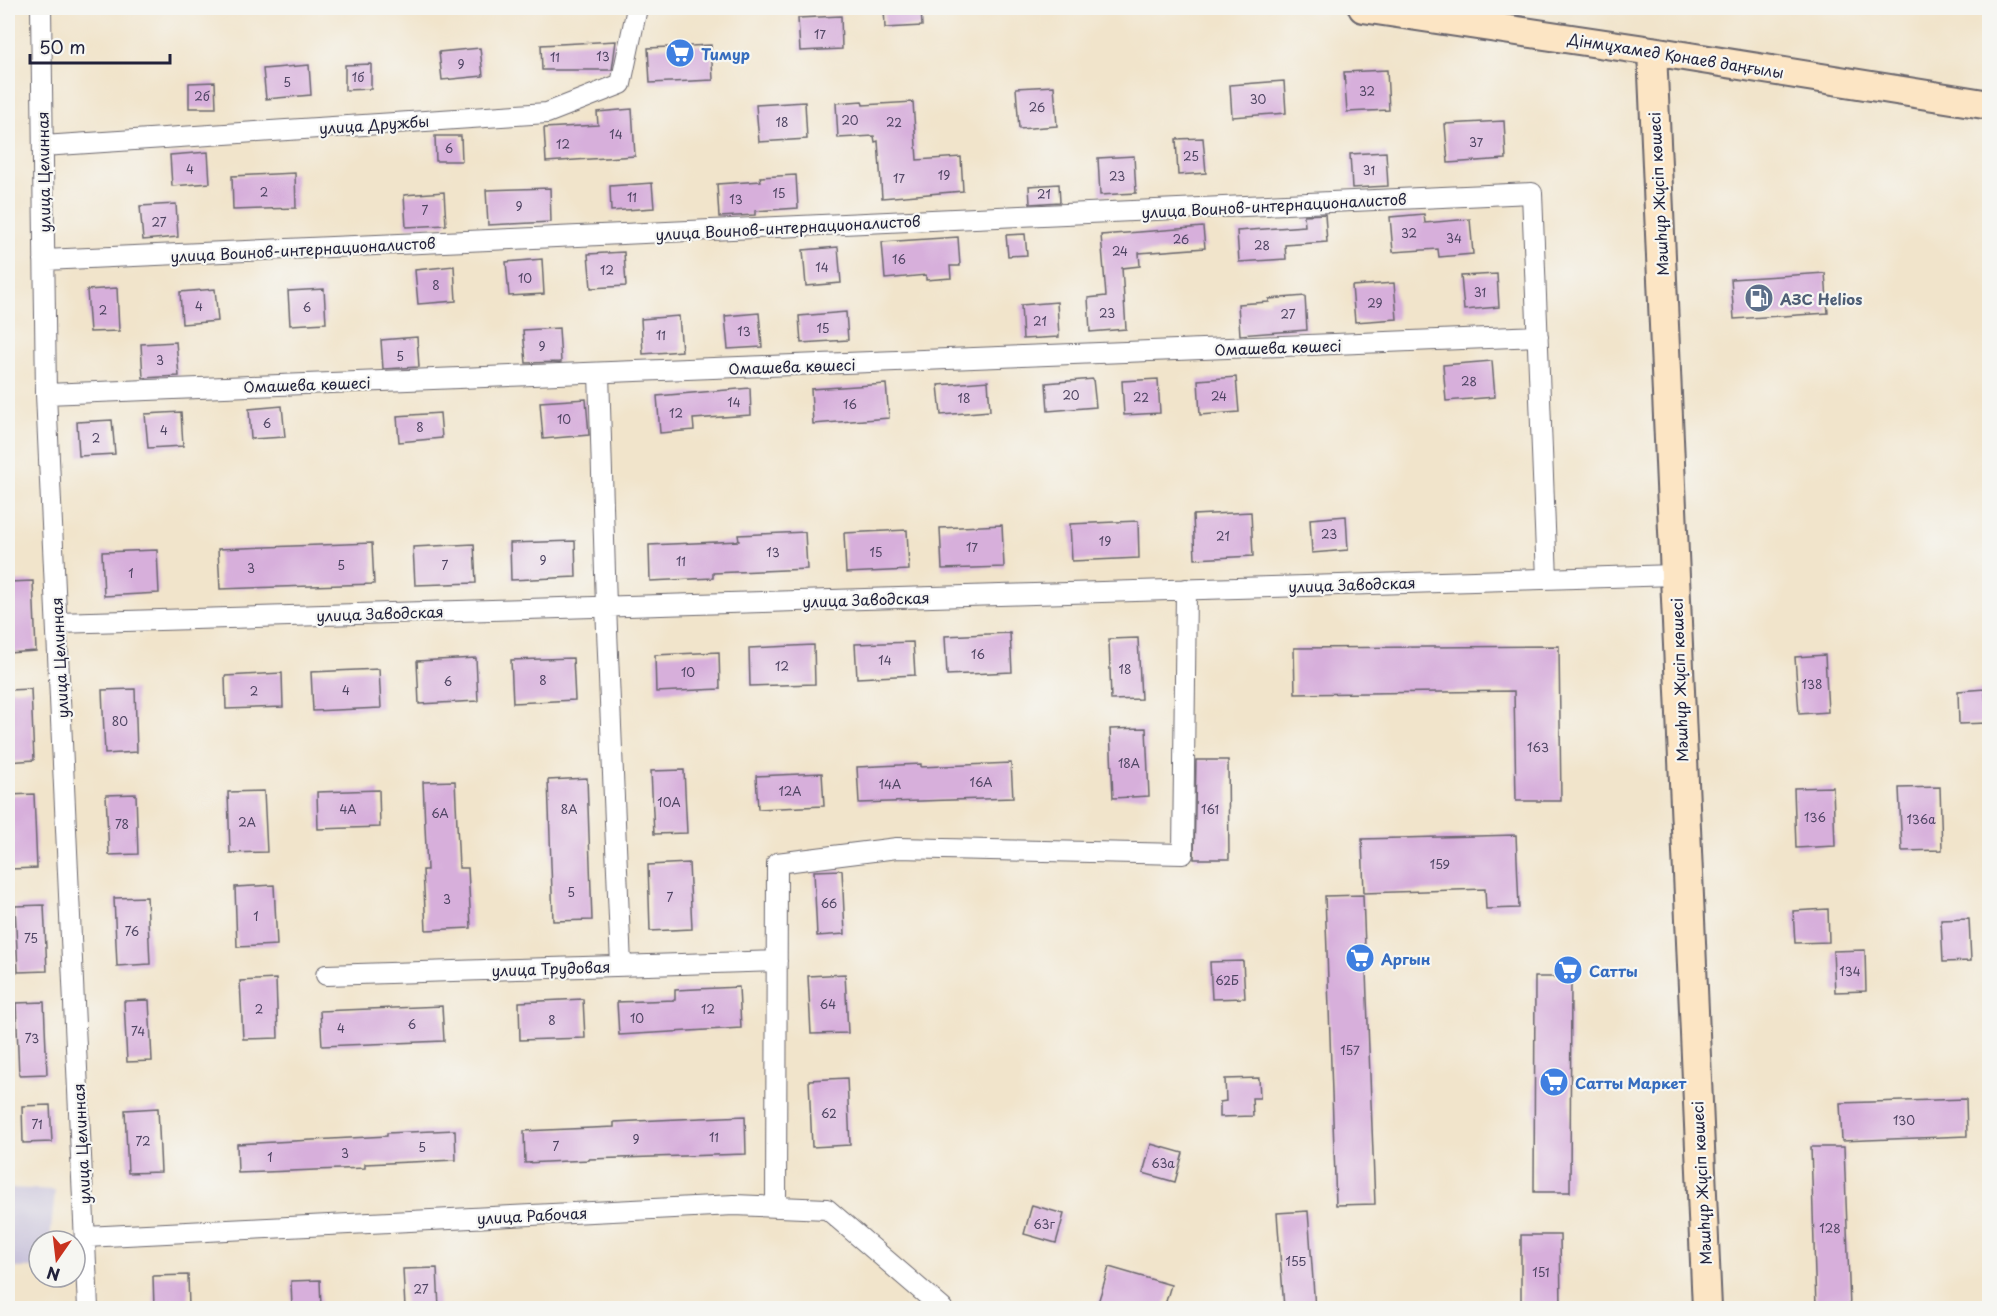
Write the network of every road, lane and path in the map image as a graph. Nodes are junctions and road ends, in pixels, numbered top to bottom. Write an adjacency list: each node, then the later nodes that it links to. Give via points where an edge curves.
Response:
1 (41, 8): 6 (street, улица Целинная)
2 (637, 8): 6 (street, улица Дружбы, via 621,84 547,112)
3 (1363, 8): 4 (main road, Дінмұхамед Қонаев даңғылы)
4 (1652, 51): 5 (main road, Дінмұхамед Қонаев даңғылы); 11 (main road, Мәшһүр Жүсіп көшесі)
5 (1989, 105)
6 (43, 146): 7 (street, улица Целинная)
7 (44, 260): 8 (street, улица Воинов-интернационалистов, via 1532,194); 10 (street, улица Целинная)
8 (1538, 336): 9 (street, Омашева көшесі); 12 (street)
9 (599, 373): 10 (street, Омашева көшесі); 14 (street)
10 (46, 394): 15 (street, улица Целинная)
11 (1675, 575): 12 (street, улица Заводская); 25 (main road, Мәшһүр Жүсіп көшесі)
12 (1547, 579): 13 (street, улица Заводская)
13 (1186, 589): 14 (street, улица Заводская); 16 (street, via 1183,854 897,848 777,863)
14 (606, 606): 15 (street, улица Заводская); 17 (street)
15 (57, 622): 20 (street, улица Целинная)
16 (777, 961): 17 (street, улица Трудовая); 19 (street)
17 (621, 966): 18 (street, улица Трудовая)
18 (326, 975)
19 (776, 1207): 21 (street, улица Рабочая, via 734,1205); 24 (street, улица Рабочая, via 827,1209)
20 (85, 1229)
21 (87, 1237)
22 (87, 1284): 23 (street, улица Целинная)
23 (88, 1308)
24 (942, 1308)
25 (1707, 1308)

